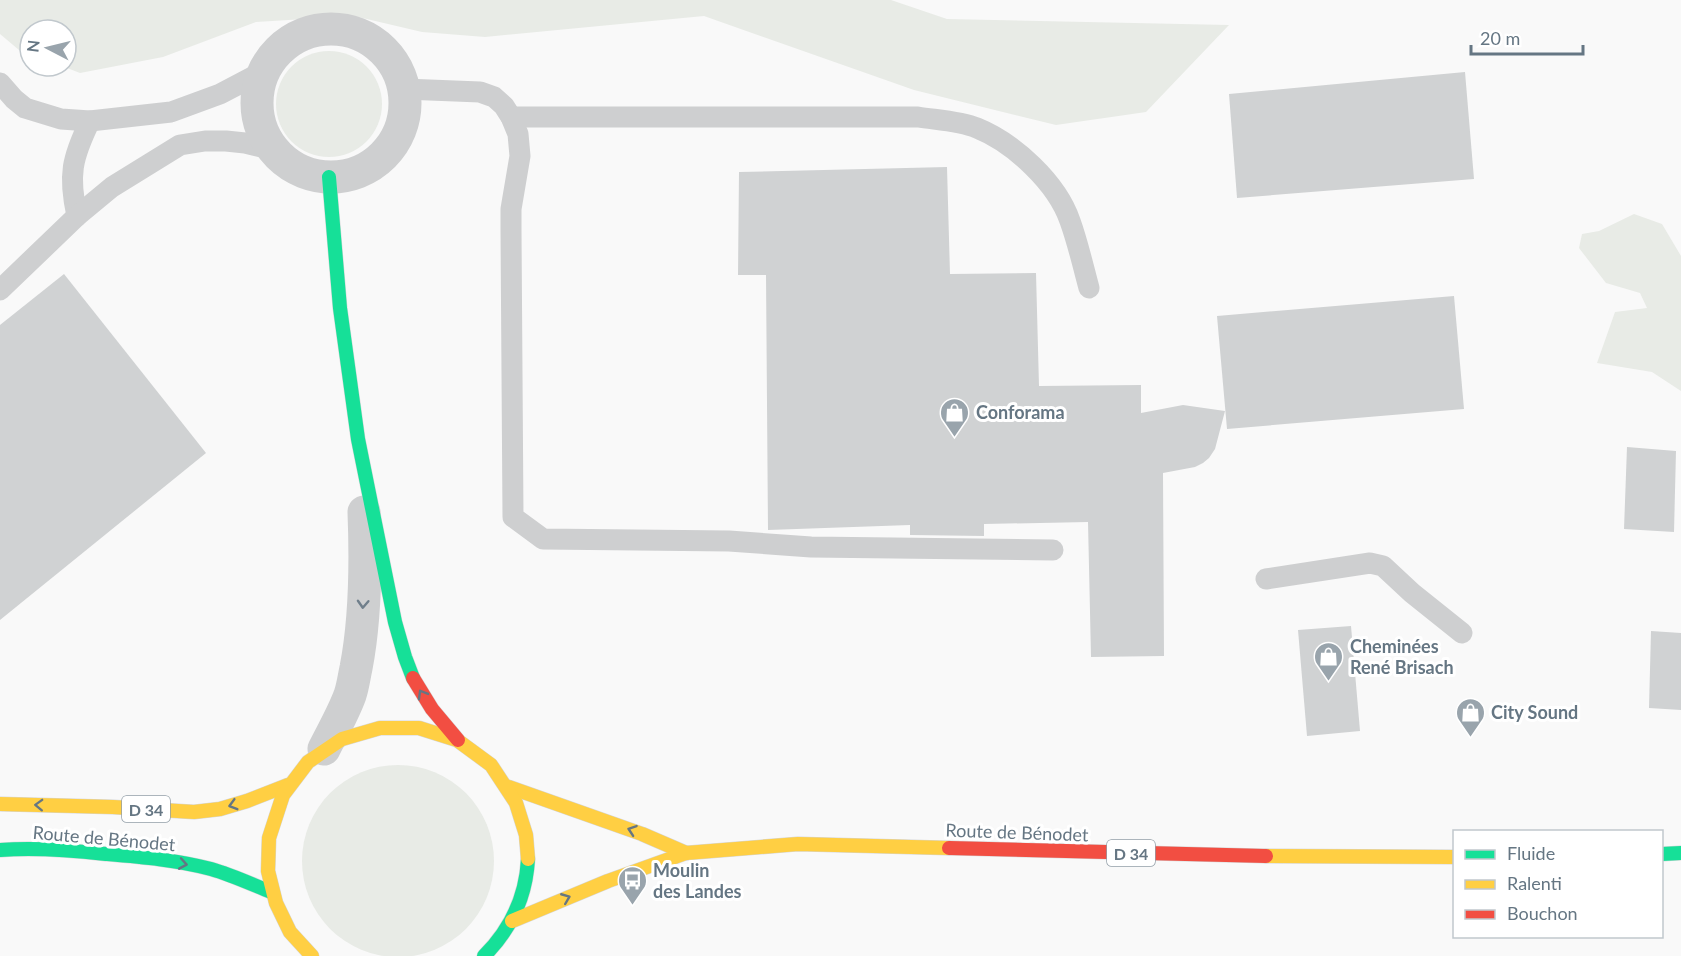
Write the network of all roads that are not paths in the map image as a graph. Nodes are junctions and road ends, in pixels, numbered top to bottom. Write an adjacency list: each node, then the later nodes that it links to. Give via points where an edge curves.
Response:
1 (264, 71): 3 (street, via 277,52 296,37 317,29 341,29 363,35 382,49 397,67); 5 (lane, via 220,94 171,112); 6 (street, via 257,112 262,132)
2 (0, 82): 5 (lane, via 25,108 61,119)
3 (404, 89): 4 (lane, via 480,92 494,97); 7 (street, via 405,111 399,132 387,151 371,166 351,175)
4 (512, 117): 9 (lane, via 918,117 975,127 1022,156 1052,188 1070,219); 12 (lane, via 520,156 511,230 513,518 543,539)
5 (90, 121): 8 (lane, via 73,164 73,197)
6 (274, 150): 7 (street, via 308,174); 8 (lane, via 225,141 180,145 112,187)
7 (329, 177): 11 (main road, via 346,364)
8 (78, 216): 10 (lane)
9 (1089, 288)
10 (0, 291)
11 (358, 441): 15 (main road, one-way to 11, via 432,710 411,674 394,617); 16 (street, one-way to 16, via 364,514 362,624 351,693)
12 (1053, 550)
13 (1266, 579): 14 (lane, via 1370,563 1383,566)
14 (1462, 633)
15 (458, 740): 16 (main road, via 424,729 389,726 355,733); 18 (main road, via 495,768)
16 (324, 749): 17 (main road)
17 (288, 785): 19 (main road, Route de Bénodet / D 34, one-way to 19, via 220,809 194,812); 25 (main road, via 272,819 266,855)
18 (509, 787): 21 (main road, Route de Bénodet / D 34, one-way to 18); 26 (main road, via 523,819 529,853 525,888)
19 (0, 804)
20 (0, 850): 25 (main road, Route de Bénodet, one-way to 25, via 142,856 204,867)
21 (686, 853): 24 (main road, Route de Bénodet / D 34, via 798,844 1229,856); 26 (main road, Route de Bénodet / D 34, one-way to 21)
22 (1681, 853): 23 (main road)
23 (1663, 854)
24 (1453, 857)
25 (271, 892): 27 (main road, via 283,921)
26 (512, 921): 28 (main road)
27 (312, 956)
28 (485, 956)

